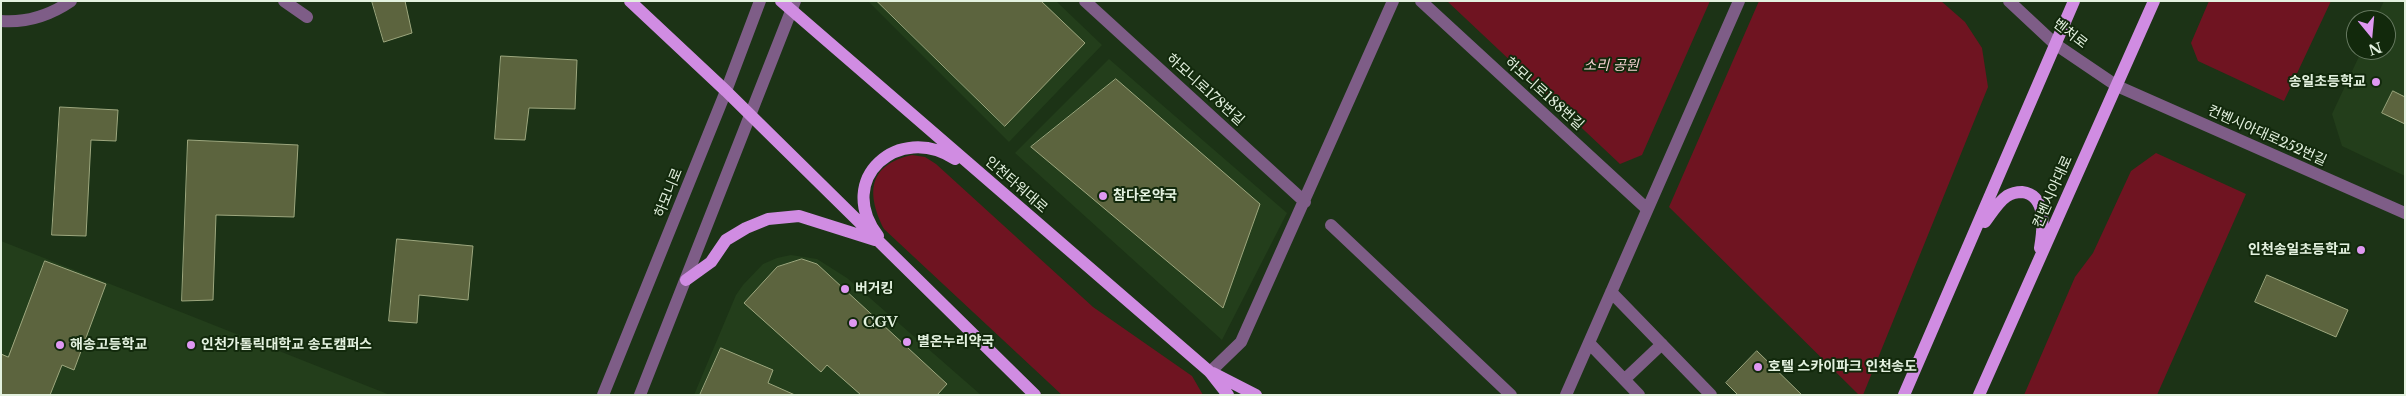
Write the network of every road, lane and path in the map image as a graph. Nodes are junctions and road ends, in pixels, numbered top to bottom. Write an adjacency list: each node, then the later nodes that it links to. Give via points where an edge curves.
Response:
1 (71, 1): 15 (street, via 46,16 32,20)
2 (284, 1): 14 (street)
3 (630, 1): 18 (main road)
4 (760, 1): 18 (street, 하모니로)
5 (782, 1): 13 (main road, 인천타워대로)
6 (1086, 1): 21 (street, 하모니로178번길)
7 (1393, 1): 21 (street)
8 (1420, 1): 22 (street, 하모니로188번길)
9 (1739, 1): 22 (street)
10 (2009, 1): 16 (street, 벤처로)
11 (2074, 1): 16 (main road)
12 (2154, 1): 17 (main road, 컨벤시아대로)
13 (793, 6): 19 (street); 20 (main road, 인천타워대로)
14 (307, 17)
15 (1, 21)
16 (2055, 44): 17 (street, 벤처로); 25 (main road)
17 (2117, 86): 23 (street, 컨벤시아대로252번길); 28 (main road, 컨벤시아대로)
18 (726, 91): 19 (main road); 36 (street, 하모니로)
19 (750, 114): 26 (main road); 29 (street)
20 (987, 179): 27 (main road, via 952,156 925,147 910,147 878,160 869,171 864,202 875,232); 33 (main road, 인천타워대로)
21 (1305, 202): 33 (street, via 1241,342)
22 (1647, 209): 30 (street)
23 (2405, 213)
24 (1330, 225): 41 (street)
25 (1972, 240): 28 (main road, via 2007,196 2017,192 2028,193 2037,200 2043,226); 44 (main road)
26 (876, 241): 27 (main road); 29 (main road, via 798,216 768,219 726,240 711,262)
27 (892, 254): 38 (main road)
28 (2037, 265): 45 (main road, 컨벤시아대로)
29 (686, 280): 37 (street)
30 (1611, 292): 31 (street); 32 (street)
31 (1589, 342): 34 (street); 42 (street)
32 (1662, 344): 34 (street); 35 (street)
33 (1210, 372): 39 (main road, 인천타워대로); 40 (main road)
34 (1624, 380): 43 (street)
35 (1710, 394)
36 (603, 395)
37 (640, 395)
38 (1035, 395)
39 (1228, 395)
40 (1256, 395)
41 (1511, 395)
42 (1566, 395)
43 (1640, 395)
44 (1904, 395)
45 (1979, 395)

